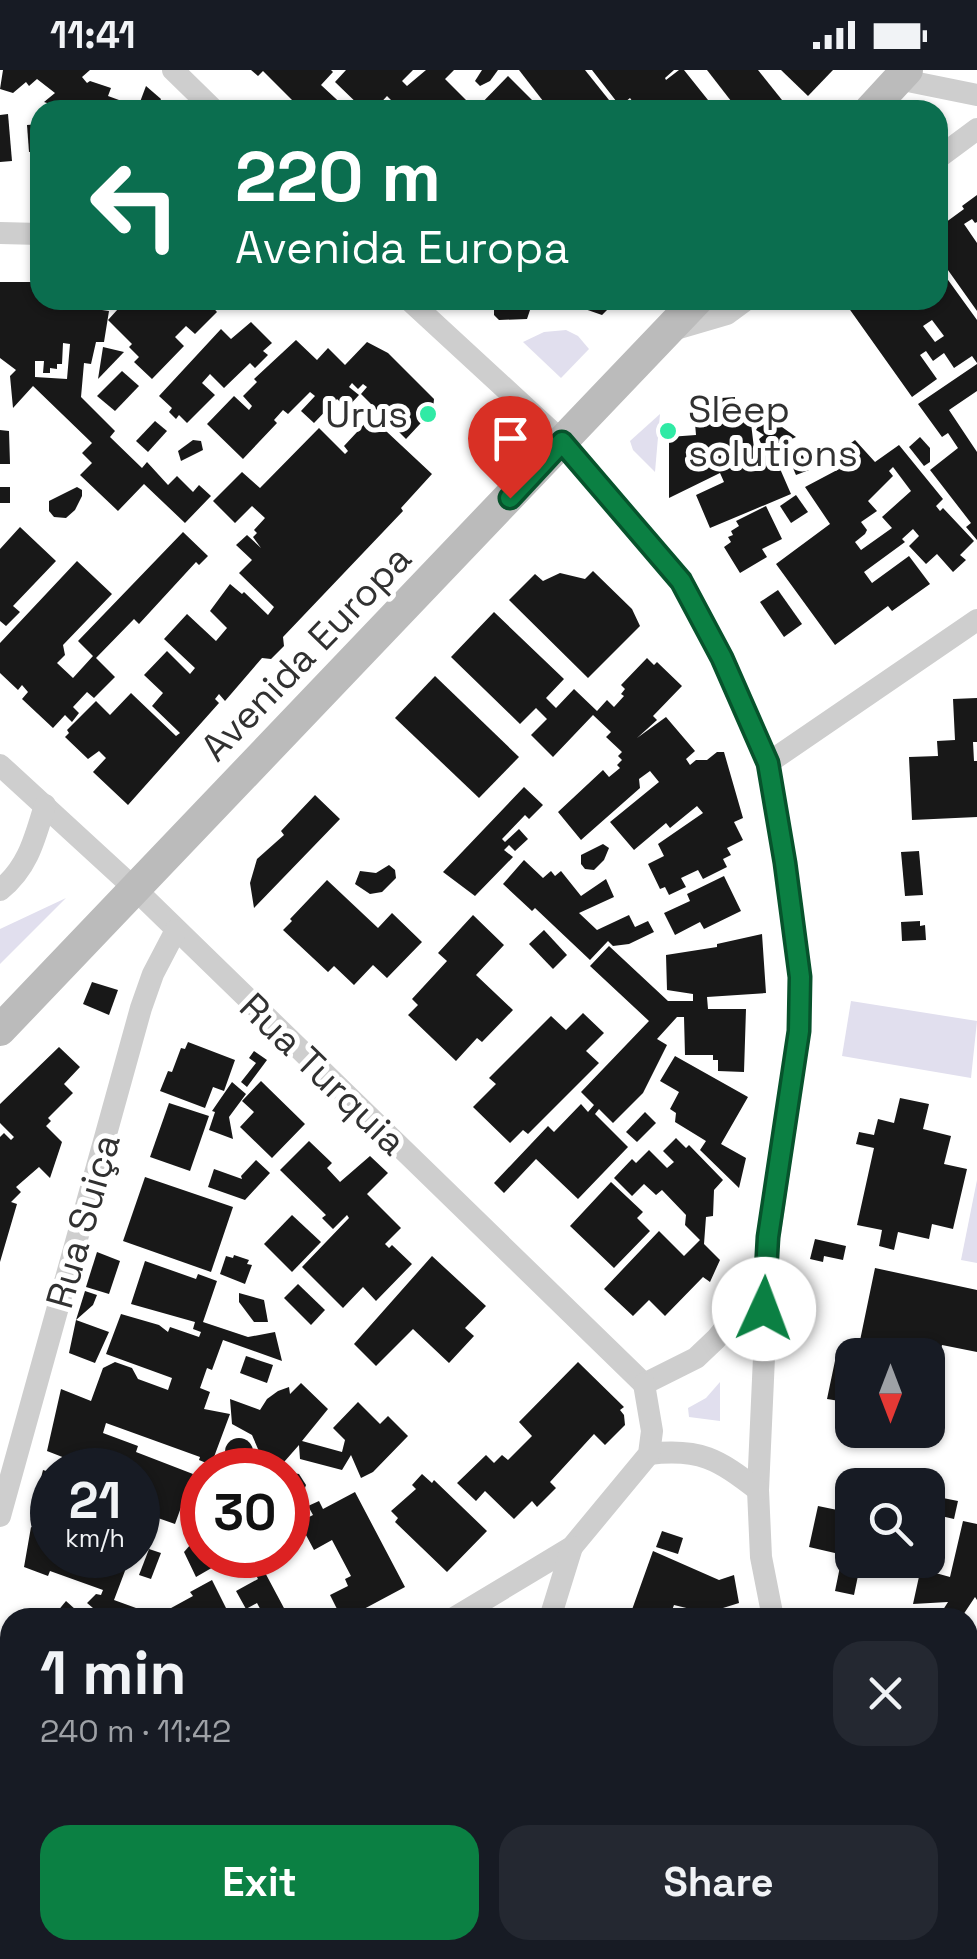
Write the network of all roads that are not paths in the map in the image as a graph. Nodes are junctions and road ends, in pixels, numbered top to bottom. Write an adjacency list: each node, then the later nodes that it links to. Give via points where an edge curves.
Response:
1 (172, 70): 4 (street)
2 (903, 74): 3 (street); 5 (main road)
3 (977, 96)
4 (204, 100)
5 (879, 100)
6 (972, 132): 7 (street)
7 (948, 150)
8 (0, 232): 9 (street)
9 (30, 234)
10 (420, 310): 14 (street)
11 (688, 310): 13 (main road, Avenida Europa)
12 (733, 310): 13 (street)
13 (669, 331): 14 (main road, Avenida Europa)
14 (562, 442): 16 (street, via 681,581); 19 (main road, Avenida Europa)
15 (977, 620): 16 (street)
16 (768, 763): 23 (street, via 800,977 799,1031)
17 (0, 764): 18 (street, Rua Turquia)
18 (45, 805): 19 (street, Rua Turquia); 20 (street, via 30,853)
19 (134, 888): 21 (street, Rua Turquia); 22 (main road, Avenida Europa)
20 (0, 890)
21 (176, 930): 24 (street, Rua Turquia); 27 (street, Rua Suiça, via 141,1008)
22 (0, 1030)
23 (763, 1283): 24 (street, via 696,1358); 26 (street)
24 (644, 1384): 25 (street)
25 (649, 1454): 26 (street, via 702,1454); 28 (street)
26 (758, 1490): 31 (street)
27 (0, 1516)
28 (572, 1547): 29 (street); 30 (street)
29 (471, 1608)
30 (553, 1608)
31 (770, 1608)

